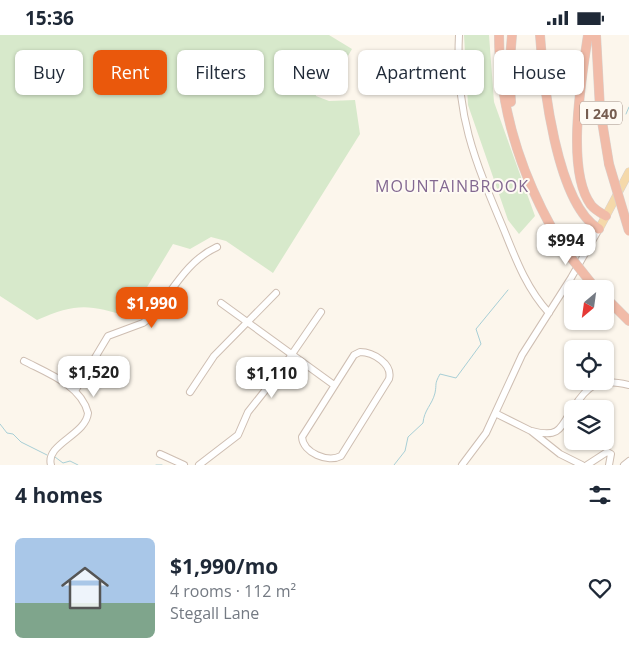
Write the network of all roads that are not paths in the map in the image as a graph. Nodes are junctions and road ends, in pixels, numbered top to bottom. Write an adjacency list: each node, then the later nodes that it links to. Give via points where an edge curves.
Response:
1 (459, 35): 20 (street, via 458,70 463,116 477,165 531,291)
2 (499, 35): 9 (highway, via 504,97)
3 (512, 35): 9 (highway, via 510,93)
4 (540, 35): 12 (highway, via 547,103 559,159 578,203)
5 (588, 35): 11 (highway, via 578,119 579,157 587,198 594,209)
6 (596, 35): 8 (highway, I 240)
7 (601, 35): 8 (highway)
8 (597, 62): 13 (highway, I 240, bridge, via 600,109 609,164)
9 (517, 147): 15 (highway, bridge, via 542,211 564,249)
10 (629, 172): 11 (main road)
11 (606, 216): 12 (main road)
12 (599, 229): 20 (street)
13 (629, 231)
14 (217, 247): 27 (street, via 191,263 151,317 108,336)
15 (589, 280)
16 (276, 293): 21 (street)
17 (221, 303): 21 (street)
18 (614, 306): 22 (highway)
19 (321, 312): 23 (street)
20 (549, 313): 30 (street, via 522,355)
21 (248, 321): 23 (street); 28 (street, via 210,361)
22 (629, 321)
23 (291, 353): 25 (street); 37 (street, via 248,412 238,435)
24 (24, 361): 27 (street)
25 (334, 385): 25 (street, via 302,437 307,449 327,459 341,456 387,384 391,372 381,360 360,352 354,355)
26 (629, 385): 29 (street, via 598,383 584,391)
27 (75, 391): 35 (street, via 86,407 88,418 82,428 53,453)
28 (190, 392)
29 (578, 400)
30 (497, 414): 32 (street); 38 (street, via 475,451)
31 (564, 424): 32 (street, via 555,433)
32 (531, 431): 39 (street)
33 (160, 454): 36 (street)
34 (629, 461): 42 (street)
35 (51, 465)
36 (184, 465)
37 (199, 465)
38 (462, 465)
39 (582, 465)
40 (587, 465): 41 (street, via 607,451 611,454)
41 (609, 465)
42 (624, 465)

